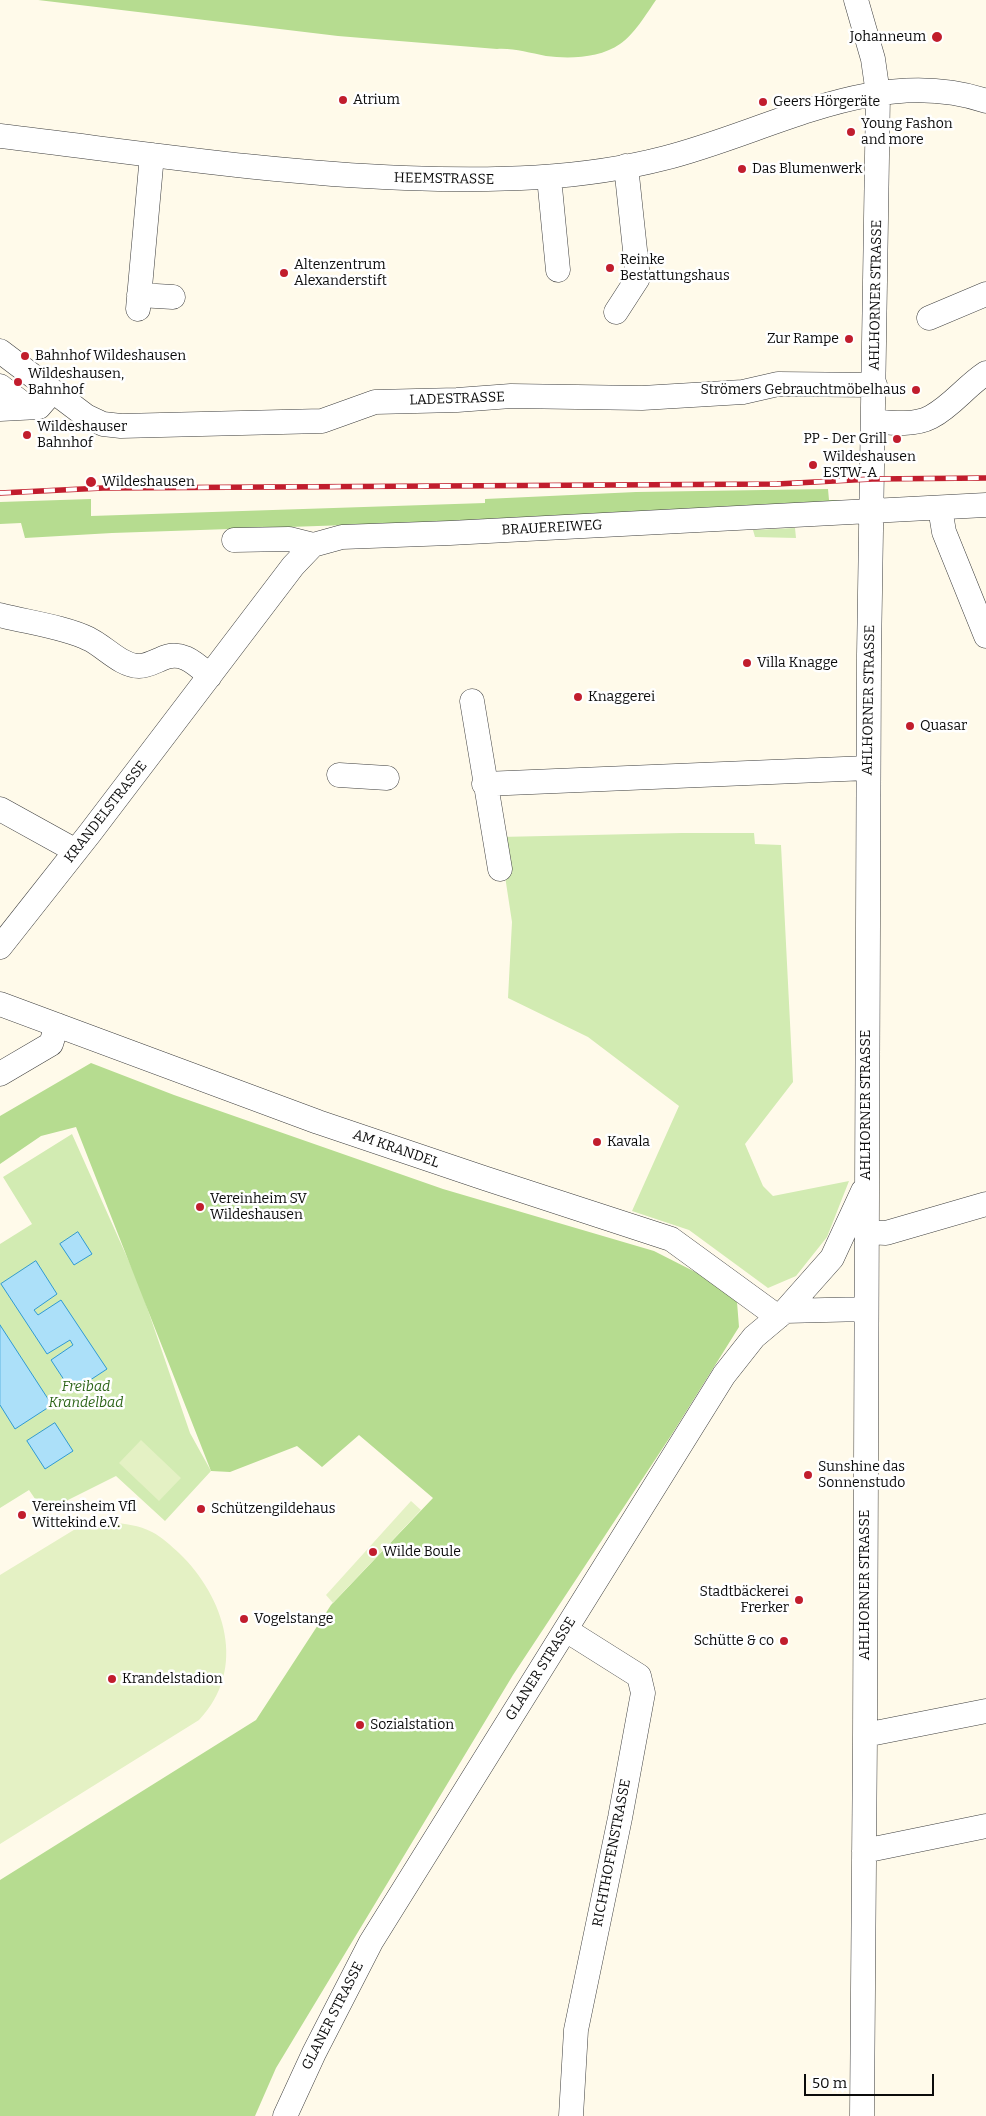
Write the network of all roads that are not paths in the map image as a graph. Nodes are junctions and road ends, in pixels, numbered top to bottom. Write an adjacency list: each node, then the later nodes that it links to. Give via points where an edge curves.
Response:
1 (856, 0): 2 (street, AHLHORNER STRASSE, via 873,59)
2 (878, 94): 3 (street, HEEMSTRASSE, via 929,91 967,95); 6 (street, HEEMSTRASSE, via 829,104 722,142); 16 (street, AHLHORNER STRASSE)
3 (986, 101)
4 (0, 136): 5 (street, HEEMSTRASSE)
5 (152, 154): 7 (street, HEEMSTRASSE, via 342,176 507,180); 10 (street, via 138,302)
6 (626, 166): 7 (street, HEEMSTRASSE); 11 (street, via 638,278)
7 (549, 177): 8 (street)
8 (558, 270)
9 (986, 294): 12 (street)
10 (173, 298)
11 (616, 312)
12 (929, 318)
13 (0, 351): 17 (street, LADESTRASSE)
14 (986, 374): 20 (street, via 930,418 914,422)
15 (0, 386): 18 (street)
16 (875, 386): 17 (street, LADESTRASSE, via 778,384 743,392 642,398 511,396 375,402 322,421 121,426 103,424 86,416); 20 (street, AHLHORNER STRASSE)
17 (52, 392): 18 (street, via 39,406)
18 (27, 407): 19 (street)
19 (0, 409)
20 (873, 421): 23 (street, AHLHORNER STRASSE)
21 (986, 505): 22 (street, BRAUEREIWEG)
22 (940, 508): 23 (street, BRAUEREIWEG); 27 (street, via 944,532)
23 (872, 512): 25 (street, BRAUEREIWEG, via 342,537); 30 (street, AHLHORNER STRASSE)
24 (234, 540): 25 (street, BRAUEREIWEG, via 289,539)
25 (313, 545): 28 (street, KRANDELSTRASSE, via 293,566)
26 (0, 615): 28 (street, via 88,638 138,666 170,655 181,655)
27 (986, 636)
28 (210, 676): 35 (street, KRANDELSTRASSE)
29 (472, 701): 33 (street)
30 (868, 768): 33 (street); 41 (street, AHLHORNER STRASSE)
31 (339, 775): 32 (street)
32 (387, 778)
33 (484, 784): 36 (street)
34 (0, 809): 35 (street)
35 (76, 851): 37 (street, KRANDELSTRASSE)
36 (500, 870)
37 (0, 947)
38 (0, 1004): 39 (street, AM KRANDEL)
39 (56, 1025): 40 (street, via 51,1044); 45 (street, AM KRANDEL, via 327,1125 484,1178 681,1233)
40 (0, 1074)
41 (866, 1184): 43 (street, AHLHORNER STRASSE); 45 (street, GLANER STRASSE, via 832,1258)
42 (986, 1204): 43 (street, via 886,1233)
43 (866, 1232): 44 (street, AHLHORNER STRASSE)
44 (866, 1309): 45 (street); 48 (street, AHLHORNER STRASSE)
45 (782, 1314): 46 (street, GLANER STRASSE, via 754,1337 724,1375)
46 (566, 1630): 51 (street, GLANER STRASSE, via 371,1942); 52 (street, RICHTHOFENSTRASSE, via 639,1676 643,1693 576,2030)
47 (986, 1711): 48 (street)
48 (865, 1735): 50 (street, AHLHORNER STRASSE)
49 (986, 1826): 50 (street)
50 (864, 1852): 53 (street, AHLHORNER STRASSE)
51 (285, 2116)
52 (571, 2116)
53 (862, 2116)

